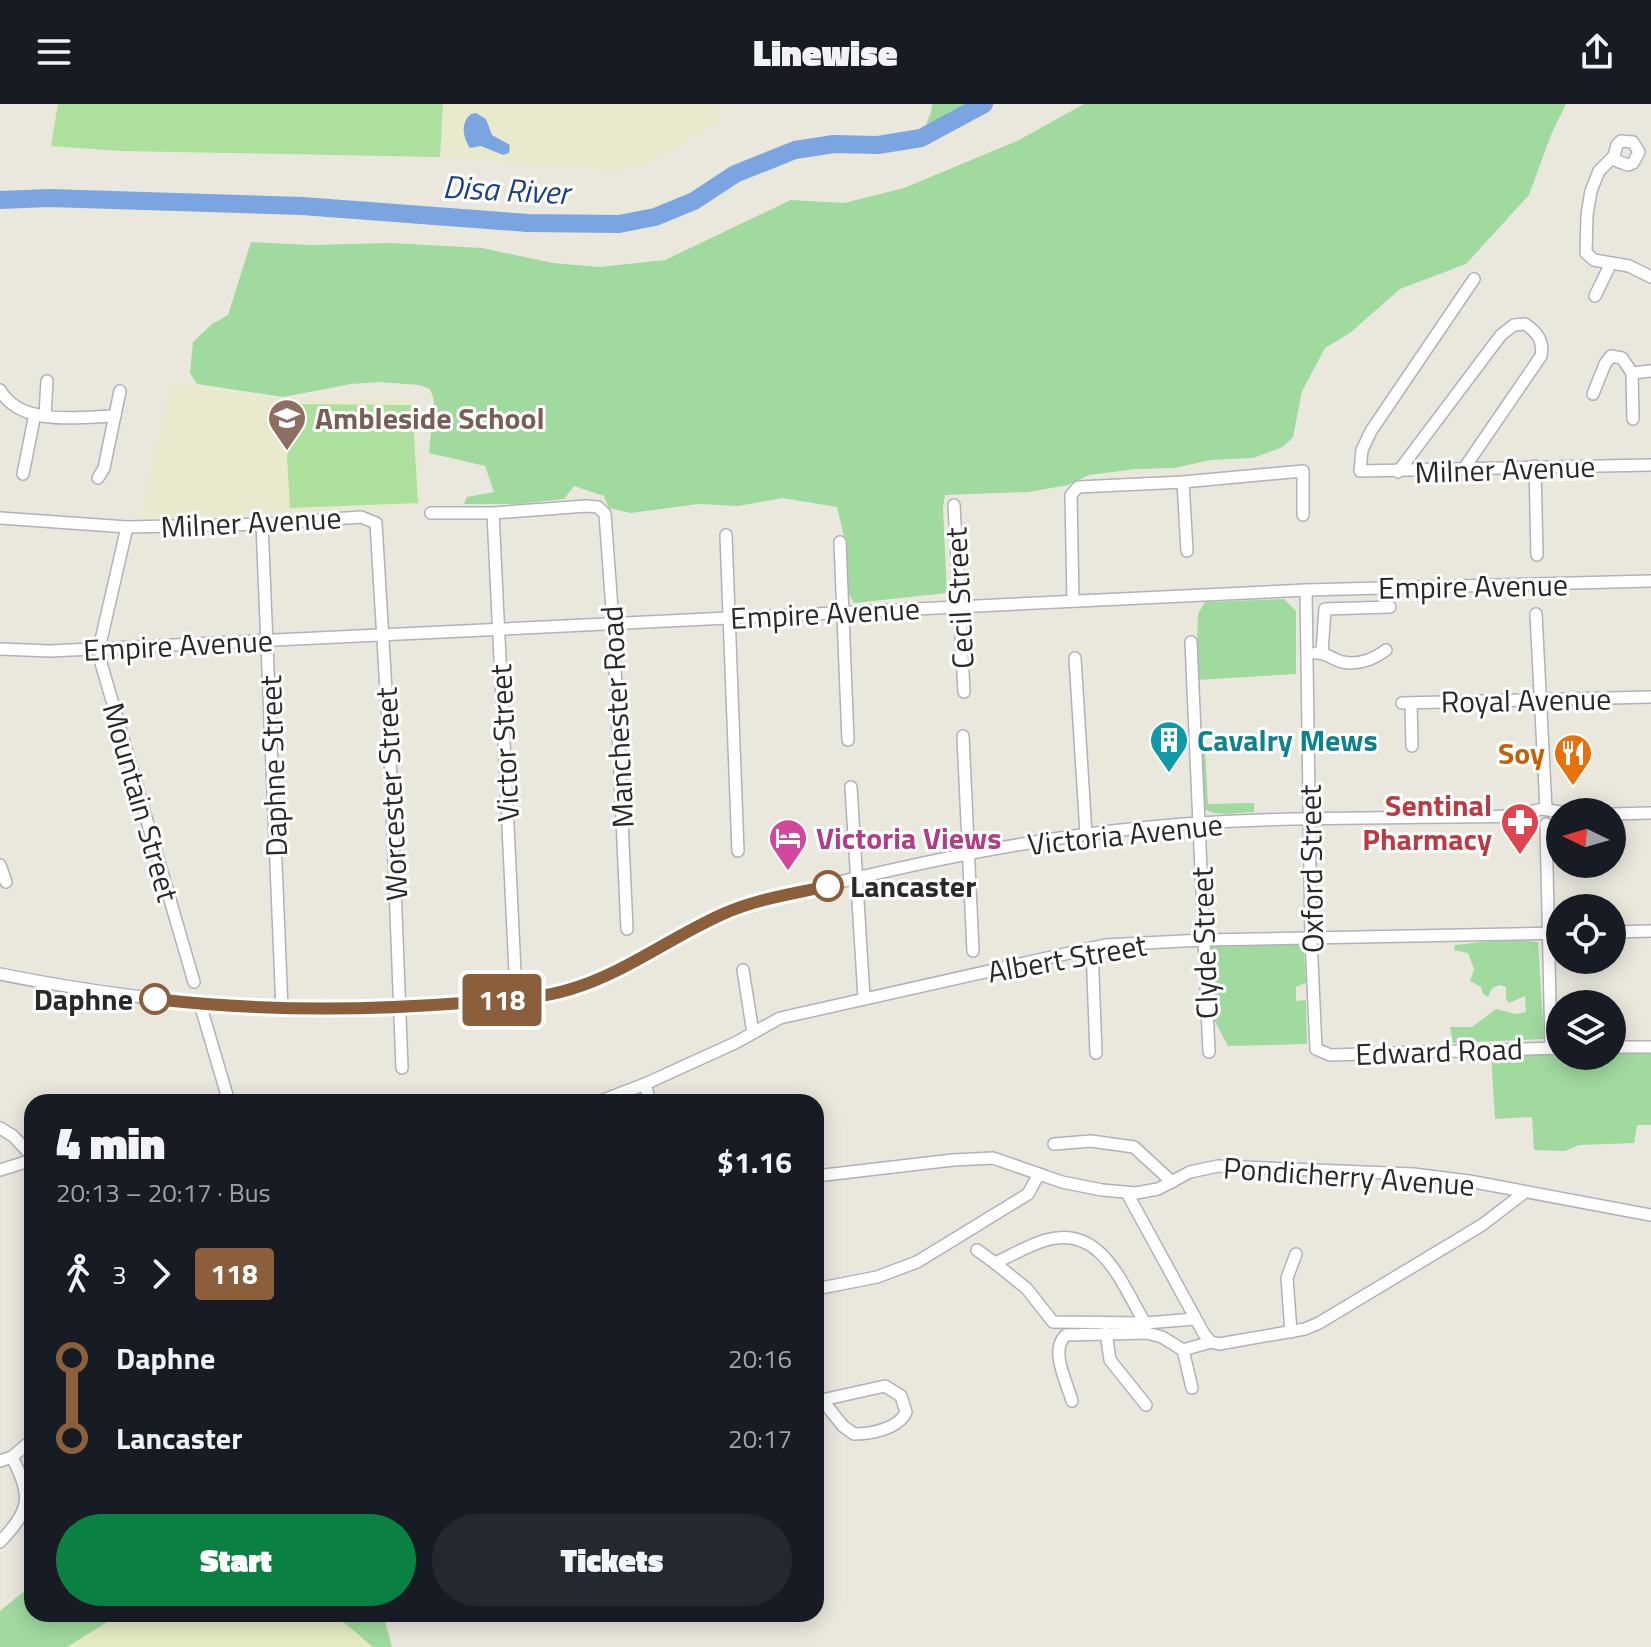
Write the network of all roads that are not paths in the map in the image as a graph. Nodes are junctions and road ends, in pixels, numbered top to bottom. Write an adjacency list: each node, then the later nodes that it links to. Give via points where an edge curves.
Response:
1 (1614, 156): 2 (street, via 1594,179 1586,231 1589,257)
2 (1611, 263): 3 (street); 5 (street)
3 (1651, 277)
4 (1474, 279): 18 (street, Milner Avenue, via 1362,450 1360,471)
5 (1595, 296)
6 (1651, 371): 7 (street)
7 (1632, 373): 11 (street, via 1622,358 1611,356); 14 (street)
8 (47, 381): 12 (street)
9 (0, 390): 12 (street, via 15,408)
10 (120, 391): 13 (street)
11 (1593, 394)
12 (40, 414): 13 (street); 19 (street)
13 (115, 416): 20 (street)
14 (1633, 419)
15 (1651, 465): 16 (street, Milner Avenue)
16 (1535, 466): 17 (street, Milner Avenue); 33 (street)
17 (1465, 467): 18 (street, Milner Avenue); 18 (street, via 1541,356 1539,337 1525,324 1501,335)
18 (1398, 472)
19 (23, 474)
20 (98, 478)
21 (1183, 482): 25 (street, via 1303,471); 32 (street); 36 (street, via 1075,489)
22 (954, 505): 37 (street, Cecil Street)
23 (431, 513): 24 (street)
24 (493, 513): 42 (street, Manchester Road, via 600,508 607,525); 43 (street, Victor Street)
25 (1303, 515)
26 (0, 518): 29 (street, Milner Avenue)
27 (374, 521): 28 (street, Milner Avenue, via 361,517); 44 (street, Worcester Street)
28 (262, 524): 29 (street, Milner Avenue); 45 (street, Daphne Street)
29 (127, 527): 48 (street, Mountain Street)
30 (726, 535): 41 (street)
31 (840, 542): 39 (street)
32 (1187, 551)
33 (1537, 555)
34 (1651, 581): 35 (street, Empire Avenue)
35 (1306, 590): 36 (street, Empire Avenue); 51 (street, Oxford Street)
36 (1073, 601): 37 (street, Empire Avenue)
37 (960, 606): 39 (street, Empire Avenue); 53 (street, Cecil Street)
38 (1390, 607): 50 (street, via 1325,609)
39 (843, 612): 41 (street, Empire Avenue); 57 (street)
40 (1536, 614): 55 (street)
41 (730, 617): 42 (street, Empire Avenue); 67 (street)
42 (613, 623): 43 (street, Empire Avenue); 72 (street, Manchester Road)
43 (498, 629): 44 (street, Empire Avenue); 81 (street, Victor Street)
44 (383, 635): 45 (street, Empire Avenue); 86 (street, Worcester Street)
45 (268, 640): 48 (street, Empire Avenue); 87 (street, Daphne Street)
46 (1191, 642): 65 (street, Clyde Street)
47 (0, 649): 48 (street, Empire Avenue)
48 (99, 649): 83 (street, Mountain Street)
49 (1386, 650): 50 (street, via 1357,662)
50 (1322, 652): 51 (street)
51 (1308, 653): 64 (street, Oxford Street)
52 (1075, 658): 66 (street)
53 (964, 692)
54 (1651, 697): 55 (street, Royal Avenue)
55 (1542, 700): 58 (street, Royal Avenue, via 1406,703); 60 (street)
56 (963, 736): 68 (street)
57 (848, 740)
58 (1412, 746)
59 (851, 787): 70 (street)
60 (1547, 798)
61 (1651, 813): 62 (street)
62 (1626, 814)
63 (1546, 816): 64 (street, Victoria Avenue)
64 (1310, 821): 65 (street, Victoria Avenue); 76 (street, Oxford Street)
65 (1199, 824): 66 (street, Victoria Avenue); 77 (street, Clyde Street)
66 (1086, 834): 68 (street, Victoria Avenue)
67 (738, 851)
68 (971, 854): 70 (street, Victoria Avenue); 79 (street)
69 (0, 865): 71 (street)
70 (856, 879): 84 (street); 86 (street, Victoria Avenue, via 726,913 570,990)
71 (6, 882)
72 (627, 929)
73 (1651, 931): 74 (street)
74 (1626, 932)
75 (1546, 933): 76 (street, Albert Street)
76 (1311, 938): 77 (street, Albert Street); 92 (street, Oxford Street)
77 (1203, 940): 78 (street, Albert Street); 93 (street, Clyde Street)
78 (1092, 948): 84 (street, Albert Street); 94 (street)
79 (973, 951)
80 (743, 970): 88 (street)
81 (515, 972)
82 (0, 974): 85 (street, Victoria Avenue)
83 (194, 982)
84 (864, 998): 88 (street, Albert Street, via 780,1018)
85 (200, 1004): 87 (street, Victoria Avenue); 97 (street)
86 (401, 1008): 87 (street, Victoria Avenue); 95 (street, Worcester Street)
87 (282, 1009)
88 (753, 1033): 96 (street, Albert Street)
89 (1626, 1047): 90 (street)
90 (1651, 1047)
91 (1546, 1048): 92 (street, Edward Road, via 1330,1055)
92 (1318, 1051)
93 (1209, 1052)
94 (1096, 1053)
95 (402, 1068)
96 (645, 1084): 98 (street, Albert Street); 99 (street)
97 (226, 1094)
98 (619, 1094)
99 (648, 1094)
100 (0, 1128): 102 (street)
101 (1054, 1144): 107 (street, via 1091,1141 1134,1147)
102 (24, 1149)
103 (24, 1161): 104 (street)
104 (0, 1170)
105 (1039, 1174): 106 (street, Pondicherry Avenue, via 978,1158); 109 (street, Pondicherry Avenue); 114 (street, via 1028,1194 917,1262)
106 (824, 1175)
107 (1172, 1182): 108 (street, Pondicherry Avenue, via 1202,1168 1248,1167 1413,1174); 109 (street, Pondicherry Avenue)
108 (1525, 1192): 110 (street, Pondicherry Avenue); 117 (street, via 1482,1225 1319,1323)
109 (1127, 1193): 115 (street)
110 (1651, 1215)
111 (977, 1250): 113 (street)
112 (1296, 1254): 117 (street, via 1287,1278)
113 (995, 1263): 116 (street, via 1032,1294 1053,1322); 116 (street, via 1047,1240 1084,1240 1098,1249)
114 (824, 1287)
115 (1195, 1319): 116 (street); 119 (street)
116 (1145, 1323)
117 (1291, 1332): 119 (street)
118 (1106, 1333): 120 (street, via 1156,1335); 123 (street, via 1070,1334 1060,1340 1058,1354); 125 (street, via 1110,1360)
119 (1211, 1342): 120 (street)
120 (1183, 1350): 121 (street)
121 (1192, 1388)
122 (824, 1399): 124 (street, via 885,1386 901,1396 906,1412 889,1426 854,1434)
123 (1072, 1401)
124 (824, 1405)
125 (1146, 1405)
126 (24, 1447): 127 (street)
127 (12, 1457): 128 (street); 129 (street)
128 (0, 1461)
129 (24, 1484)
130 (24, 1508): 131 (street)
131 (0, 1542)

